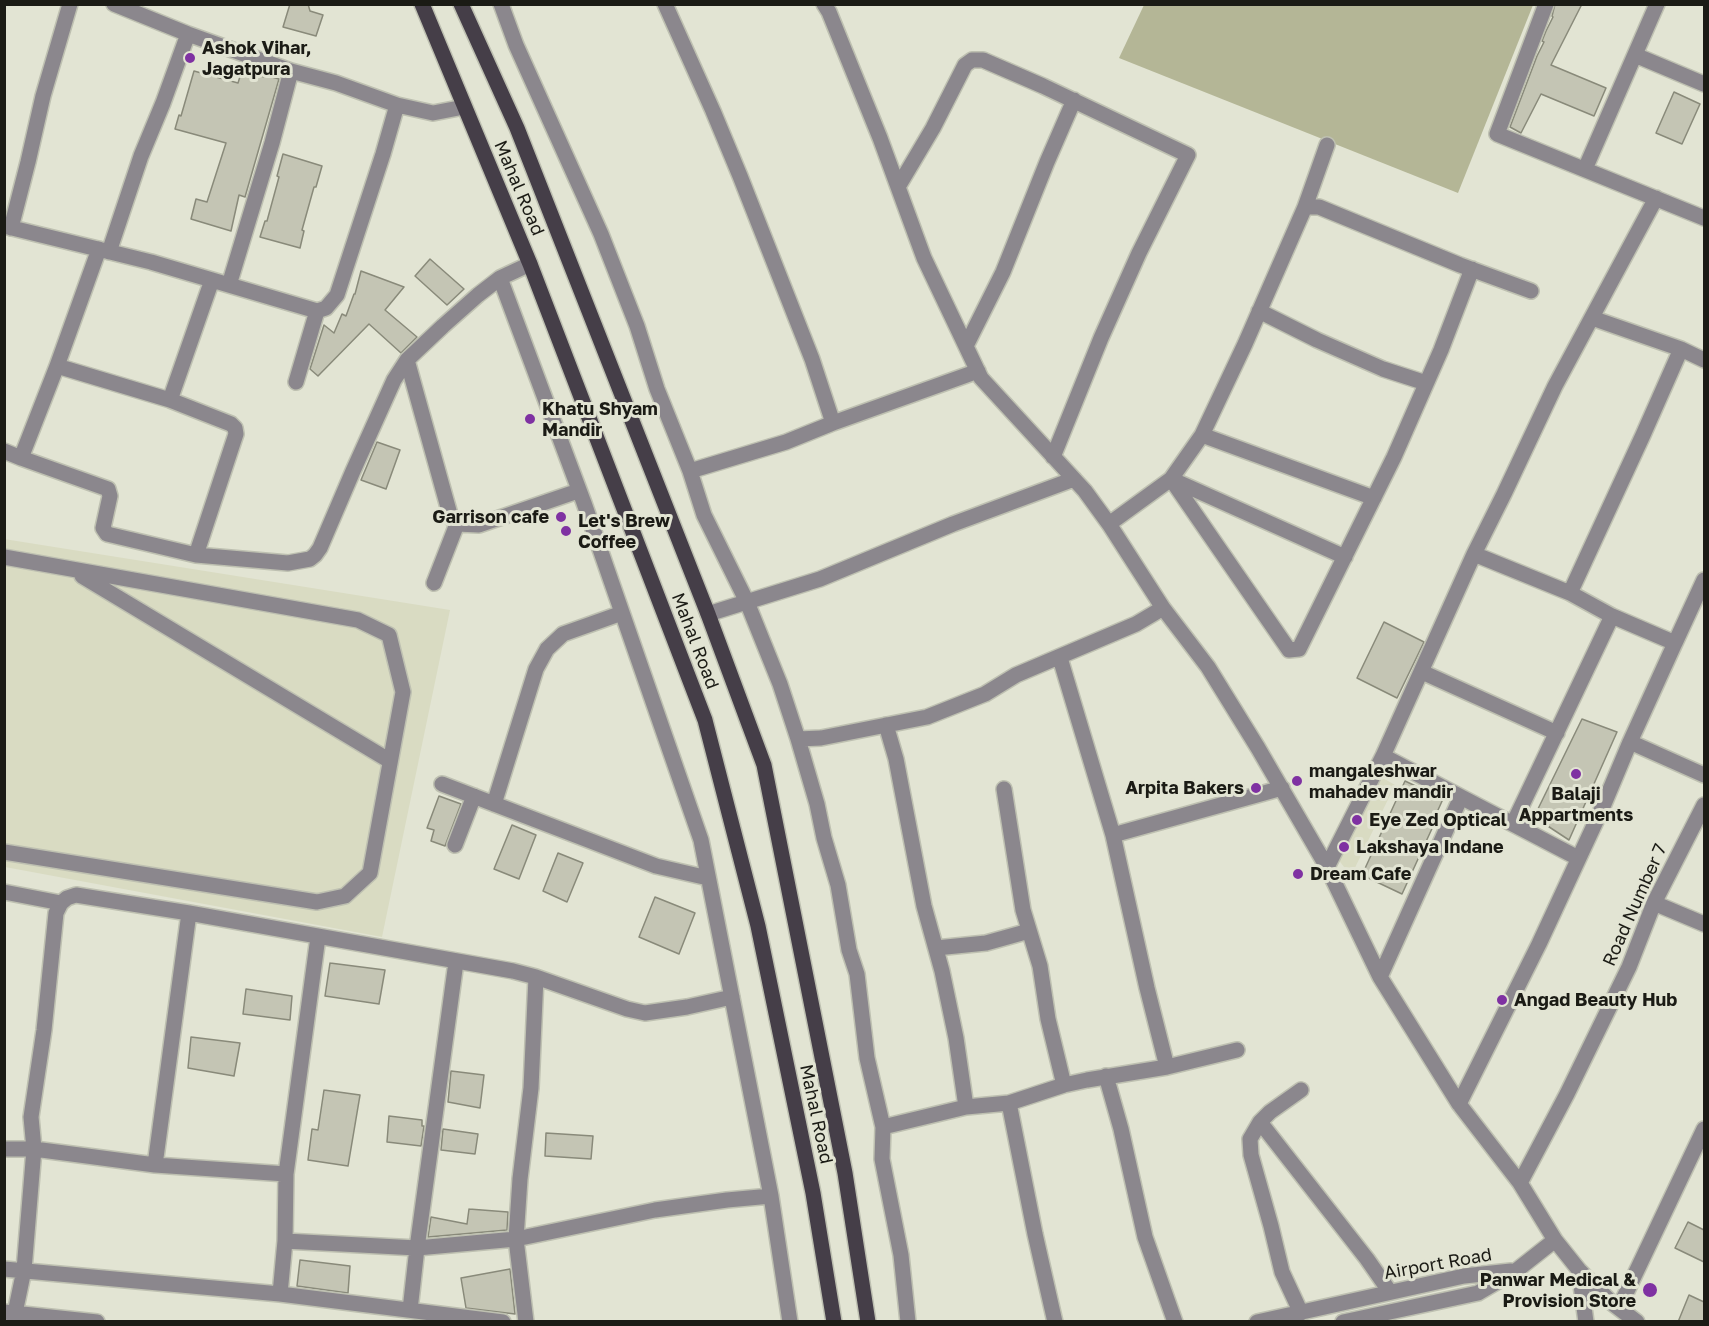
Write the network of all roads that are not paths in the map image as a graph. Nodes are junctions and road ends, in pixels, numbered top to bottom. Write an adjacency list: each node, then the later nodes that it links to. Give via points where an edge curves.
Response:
1 (70, 4): 23 (street)
2 (114, 4): 10 (street)
3 (422, 4): 16 (main road, Mahal Road)
4 (461, 4): 66 (main road, Mahal Road, via 518,128)
5 (501, 4): 48 (street, via 602,234)
6 (665, 4): 43 (street, via 740,176)
7 (824, 4): 19 (street)
8 (1546, 4): 18 (street, via 1497,134)
9 (1657, 4): 11 (street)
10 (188, 34): 12 (street); 24 (street)
11 (1635, 55): 13 (street); 18 (street)
12 (291, 71): 15 (street); 29 (street)
13 (1704, 84)
14 (1074, 100): 19 (street, via 983,60 972,60 965,65); 34 (street, via 1003,272); 46 (street, via 1188,155 1129,274)
15 (397, 105): 16 (street, via 433,113); 31 (street, via 337,296)
16 (464, 107): 25 (main road, Mahal Road)
17 (1327, 145): 21 (street)
18 (1585, 169): 20 (street)
19 (898, 188): 34 (street, via 924,258)
20 (1656, 198): 22 (street); 33 (street)
21 (1305, 207): 26 (street, via 1319,207); 32 (street)
22 (1704, 218)
23 (8, 227): 24 (street)
24 (104, 251): 28 (street); 38 (street)
25 (530, 264): 27 (street); 139 (main road, Mahal Road, via 705,720 758,926 813,1192)
26 (1472, 269): 30 (street); 41 (street)
27 (500, 278): 36 (street); 51 (street)
28 (212, 280): 29 (street); 42 (street)
29 (229, 285): 31 (street)
30 (1531, 291)
31 (317, 311): 40 (street)
32 (1259, 311): 41 (street, via 1383,369); 44 (street)
33 (1592, 318): 35 (street); 55 (street)
34 (966, 346): 39 (street)
35 (1681, 349): 37 (street); 62 (street)
36 (407, 360): 53 (street, via 451,518); 56 (street, via 394,380 315,555 288,562)
37 (1704, 360)
38 (57, 366): 42 (street); 47 (street)
39 (978, 371): 43 (street); 46 (street)
40 (296, 382)
41 (1426, 383): 52 (street)
42 (170, 400): 56 (street, via 235,428)
43 (833, 423): 48 (street, via 786,442)
44 (1202, 435): 50 (street); 52 (street)
45 (4, 451): 47 (street)
46 (1053, 457): 49 (street)
47 (21, 458): 56 (street, via 108,489 103,528 107,534)
48 (690, 471): 63 (street, via 704,515)
49 (1074, 479): 54 (street); 63 (street, via 820,579)
50 (1171, 479): 54 (street); 58 (street); 58 (street, via 1289,650 1299,649)
51 (578, 491): 53 (street, via 479,525); 65 (street)
52 (1374, 498): 58 (street)
53 (457, 524): 61 (street)
54 (1109, 524): 64 (street)
55 (1474, 554): 62 (street); 70 (street)
56 (196, 555)
57 (4, 557): 59 (street)
58 (1345, 557)
59 (71, 570): 76 (street); 76 (street, via 358,620 389,635 403,692)
60 (1704, 580): 68 (street)
61 (434, 583)
62 (1570, 593): 67 (street)
63 (747, 602): 66 (street); 73 (street)
64 (1163, 608): 69 (street); 79 (street, via 1208,667)
65 (622, 613): 83 (street, via 563,634 547,649); 91 (street, via 701,840)
66 (708, 614): 140 (main road, Mahal Road, via 764,765 845,1173)
67 (1612, 616): 68 (street); 72 (street)
68 (1675, 643): 74 (street)
69 (1060, 658): 71 (street, via 927,717); 86 (street)
70 (1422, 672): 72 (street); 75 (street)
71 (885, 725): 73 (street); 99 (street, via 896,759 924,906)
72 (1557, 733): 85 (street)
73 (798, 739): 113 (street, via 838,885 857,974 867,1058)
74 (1630, 742): 77 (street); 89 (street)
75 (1383, 756): 82 (street); 90 (street)
76 (390, 761): 88 (street, via 370,873 345,896 317,902)
77 (1704, 775)
78 (442, 784): 81 (street)
79 (1282, 788): 86 (street); 90 (street)
80 (1004, 789): 97 (street)
81 (474, 796): 83 (street); 87 (street)
82 (1461, 797): 85 (street); 102 (street)
83 (494, 804): 91 (street, via 656,866)
84 (1704, 805): 94 (street, Road Number 7)
85 (1513, 824): 89 (street)
86 (1113, 835): 105 (street)
87 (455, 845)
88 (4, 852)
89 (1578, 858): 110 (street)
90 (1327, 867): 102 (street)
91 (708, 878): 103 (street)
92 (4, 892): 93 (street)
93 (61, 903): 95 (street, via 76,895); 116 (street, via 56,913 31,1117)
94 (1654, 903): 96 (street); 119 (street, Road Number 7, via 1629,968)
95 (189, 913): 98 (street); 117 (street)
96 (1704, 924)
97 (1029, 931): 99 (street, via 986,943); 107 (street)
98 (318, 937): 100 (street); 118 (street)
99 (936, 948): 111 (street)
100 (456, 962): 101 (street); 124 (street)
101 (536, 977): 103 (street, via 645,1013); 121 (street, via 531,1088)
102 (1380, 977): 110 (street)
103 (732, 997): 120 (street)
104 (1237, 1050): 105 (street)
105 (1167, 1067): 106 (street)
106 (1106, 1076): 107 (street); 143 (street, via 1145,1237)
107 (1064, 1085): 109 (street)
108 (1301, 1090): 112 (street)
109 (1009, 1103): 111 (street); 142 (street)
110 (1459, 1104): 119 (street)
111 (966, 1107): 113 (street)
112 (1260, 1122): 129 (street); 134 (street, via 1250,1139 1251,1155 1282,1272)
113 (883, 1127): 141 (street, via 882,1159 901,1255)
114 (1704, 1128): 131 (street)
115 (4, 1149): 116 (street)
116 (34, 1149): 117 (street); 126 (street)
117 (155, 1165): 118 (street)
118 (286, 1174): 123 (street)
119 (1520, 1183): 122 (street)
120 (771, 1196): 121 (street, via 655,1210); 138 (street)
121 (516, 1239): 124 (street); 137 (street)
122 (1555, 1240): 127 (street); 128 (street)
123 (285, 1241): 124 (street); 130 (street)
124 (417, 1248): 132 (street)
125 (4, 1269): 126 (street)
126 (24, 1270): 130 (street); 133 (street)
127 (1517, 1270): 129 (street, Airport Road, via 1464,1276); 145 (street, Airport Road, via 1478,1293)
128 (1579, 1270): 131 (street); 146 (street)
129 (1390, 1292): 134 (street, Airport Road)
130 (280, 1294): 132 (street)
131 (1619, 1308): 147 (street)
132 (410, 1310): 136 (street)
133 (10, 1313): 135 (street)
134 (1300, 1313): 144 (street, Airport Road)
135 (97, 1322)
136 (502, 1322)
137 (526, 1322)
138 (790, 1322)
139 (834, 1322)
140 (868, 1322)
141 (908, 1322)
142 (1055, 1322)
143 (1175, 1322)
144 (1257, 1322)
145 (1343, 1322)
146 (1586, 1322)
147 (1637, 1322)

